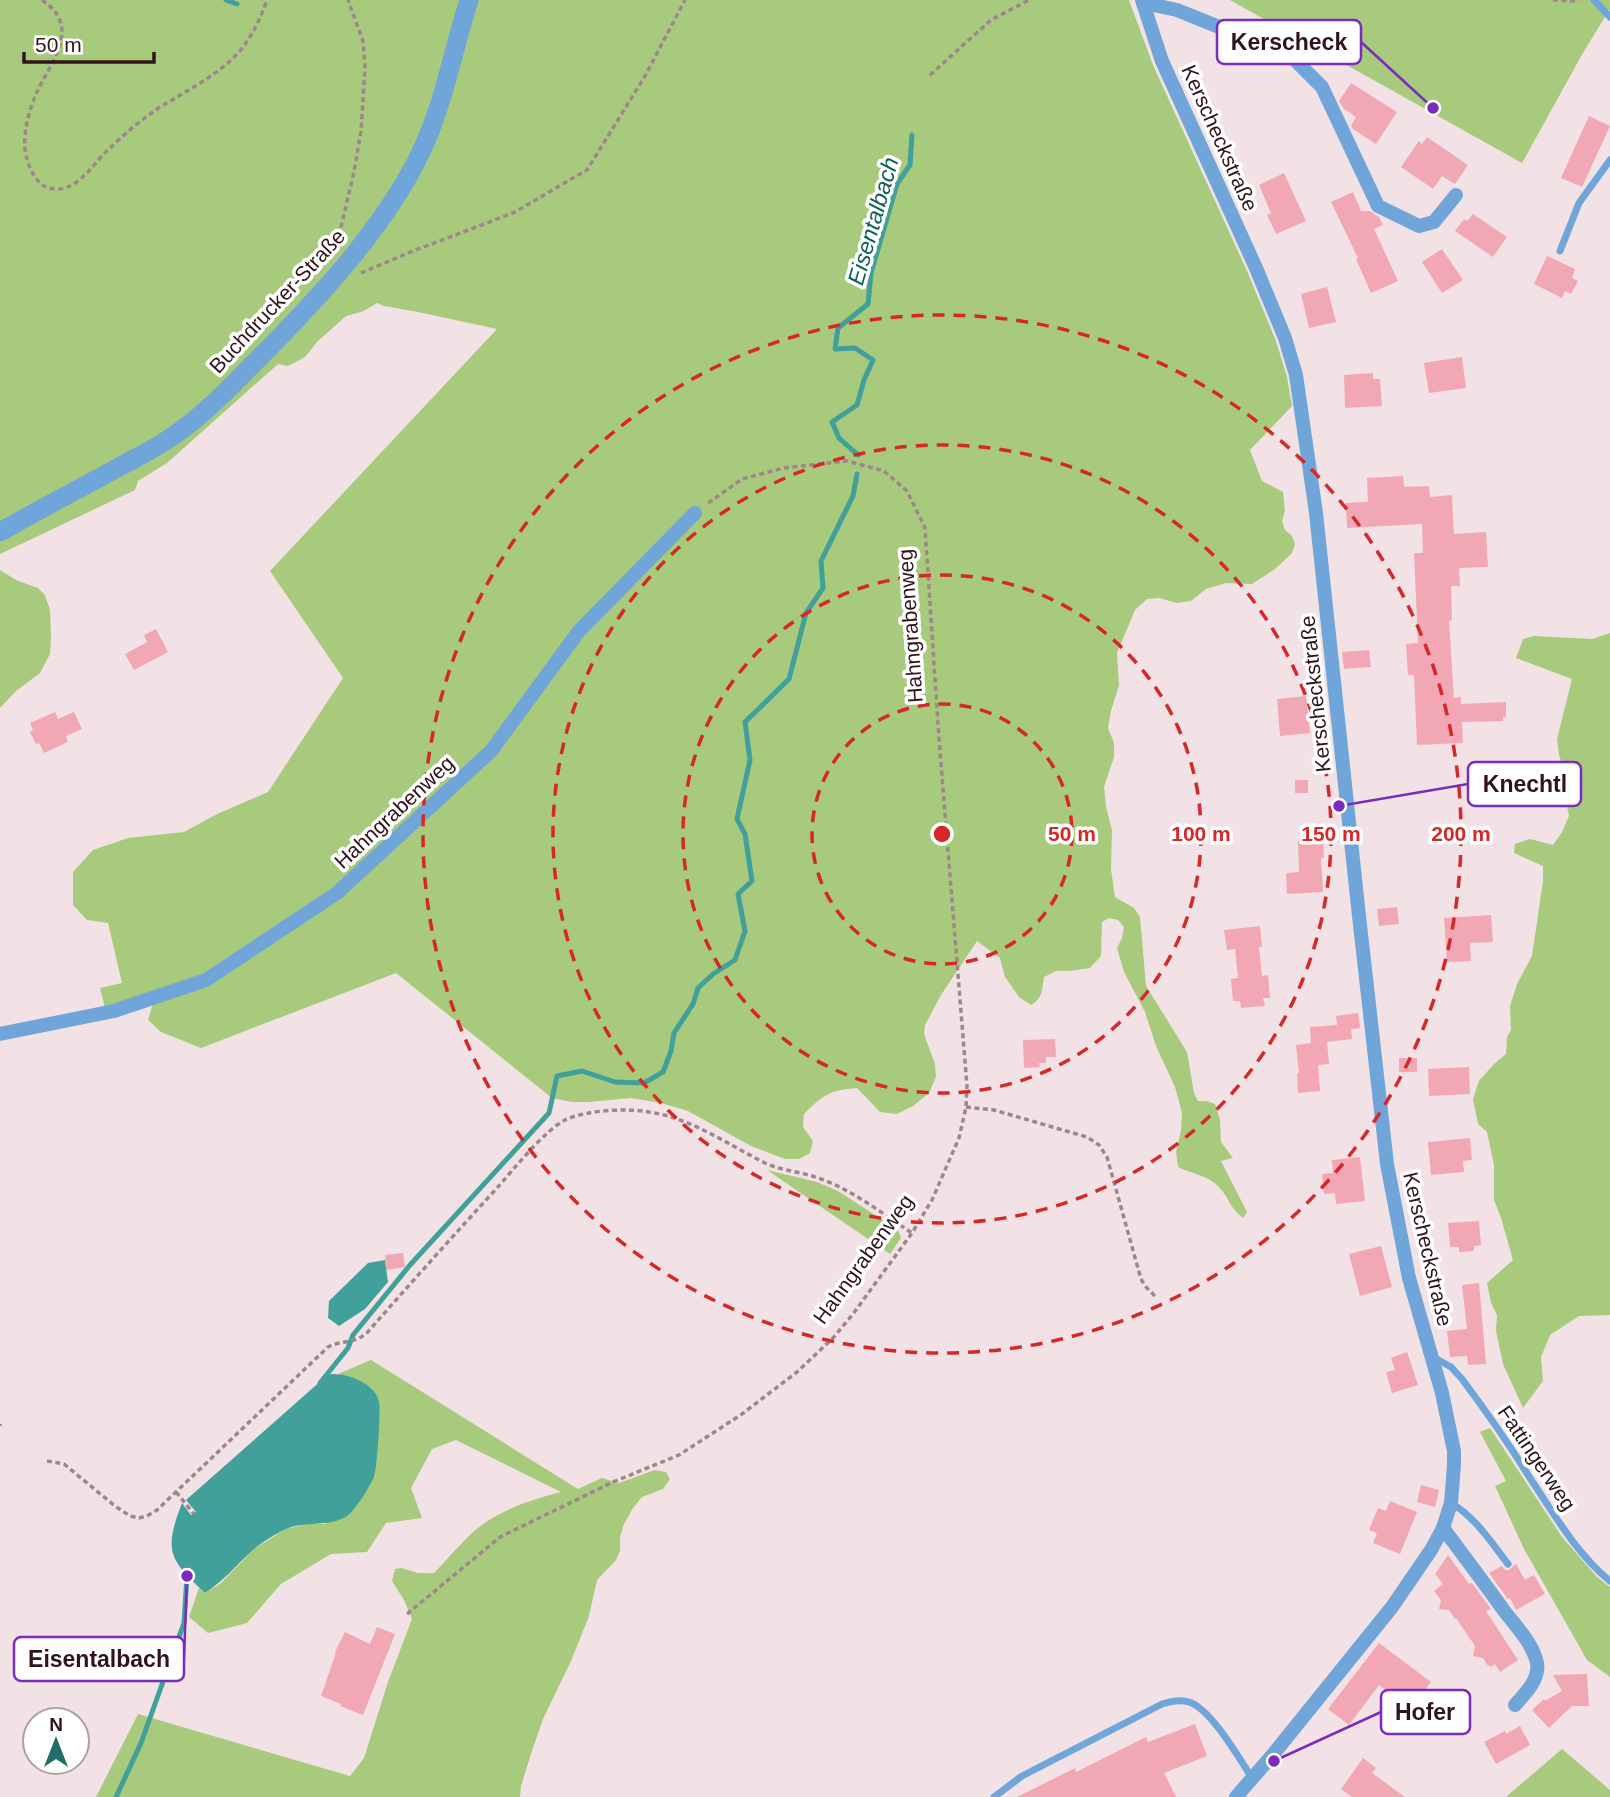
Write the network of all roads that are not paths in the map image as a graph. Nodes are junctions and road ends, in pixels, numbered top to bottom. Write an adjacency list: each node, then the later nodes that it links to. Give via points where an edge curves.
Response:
1 (469, 0): 9 (street, Buchdrucker-Straße, via 432,127 413,168 324,289 181,431)
2 (1594, 0): 4 (lane)
3 (1143, 2): 6 (street, Kerscheckstraße, via 1177,10 1291,56 1322,87 1378,206 1419,226 1434,222); 11 (street, Kerscheckstraße, via 1162,61 1256,268 1296,375 1316,513 1387,1164 1409,1278)
4 (1610, 17)
5 (1610, 160): 7 (lane, via 1579,203)
6 (1456, 195)
7 (1560, 251)
8 (695, 513): 10 (street, Hahngrabenweg, via 579,631 491,751 337,893 206,980 114,1011)
9 (0, 532)
10 (0, 1034)
11 (1433, 1357): 12 (street, Kerscheckstraße, via 1454,1451); 15 (lane, Fattingerweg, via 1462,1379 1566,1534)
12 (1451, 1503): 13 (street, Kerscheckstraße); 14 (lane, via 1481,1529)
13 (1443, 1528): 16 (street, via 1526,1640 1537,1662 1533,1681); 17 (street, Kerscheckstraße, via 1392,1607)
14 (1508, 1564)
15 (1610, 1581)
16 (1515, 1705)
17 (1252, 1778): 18 (lane, via 1205,1713 1180,1700 1162,1704 1022,1776); 19 (street, Kerscheckstraße)
18 (994, 1797)
19 (1236, 1797)

